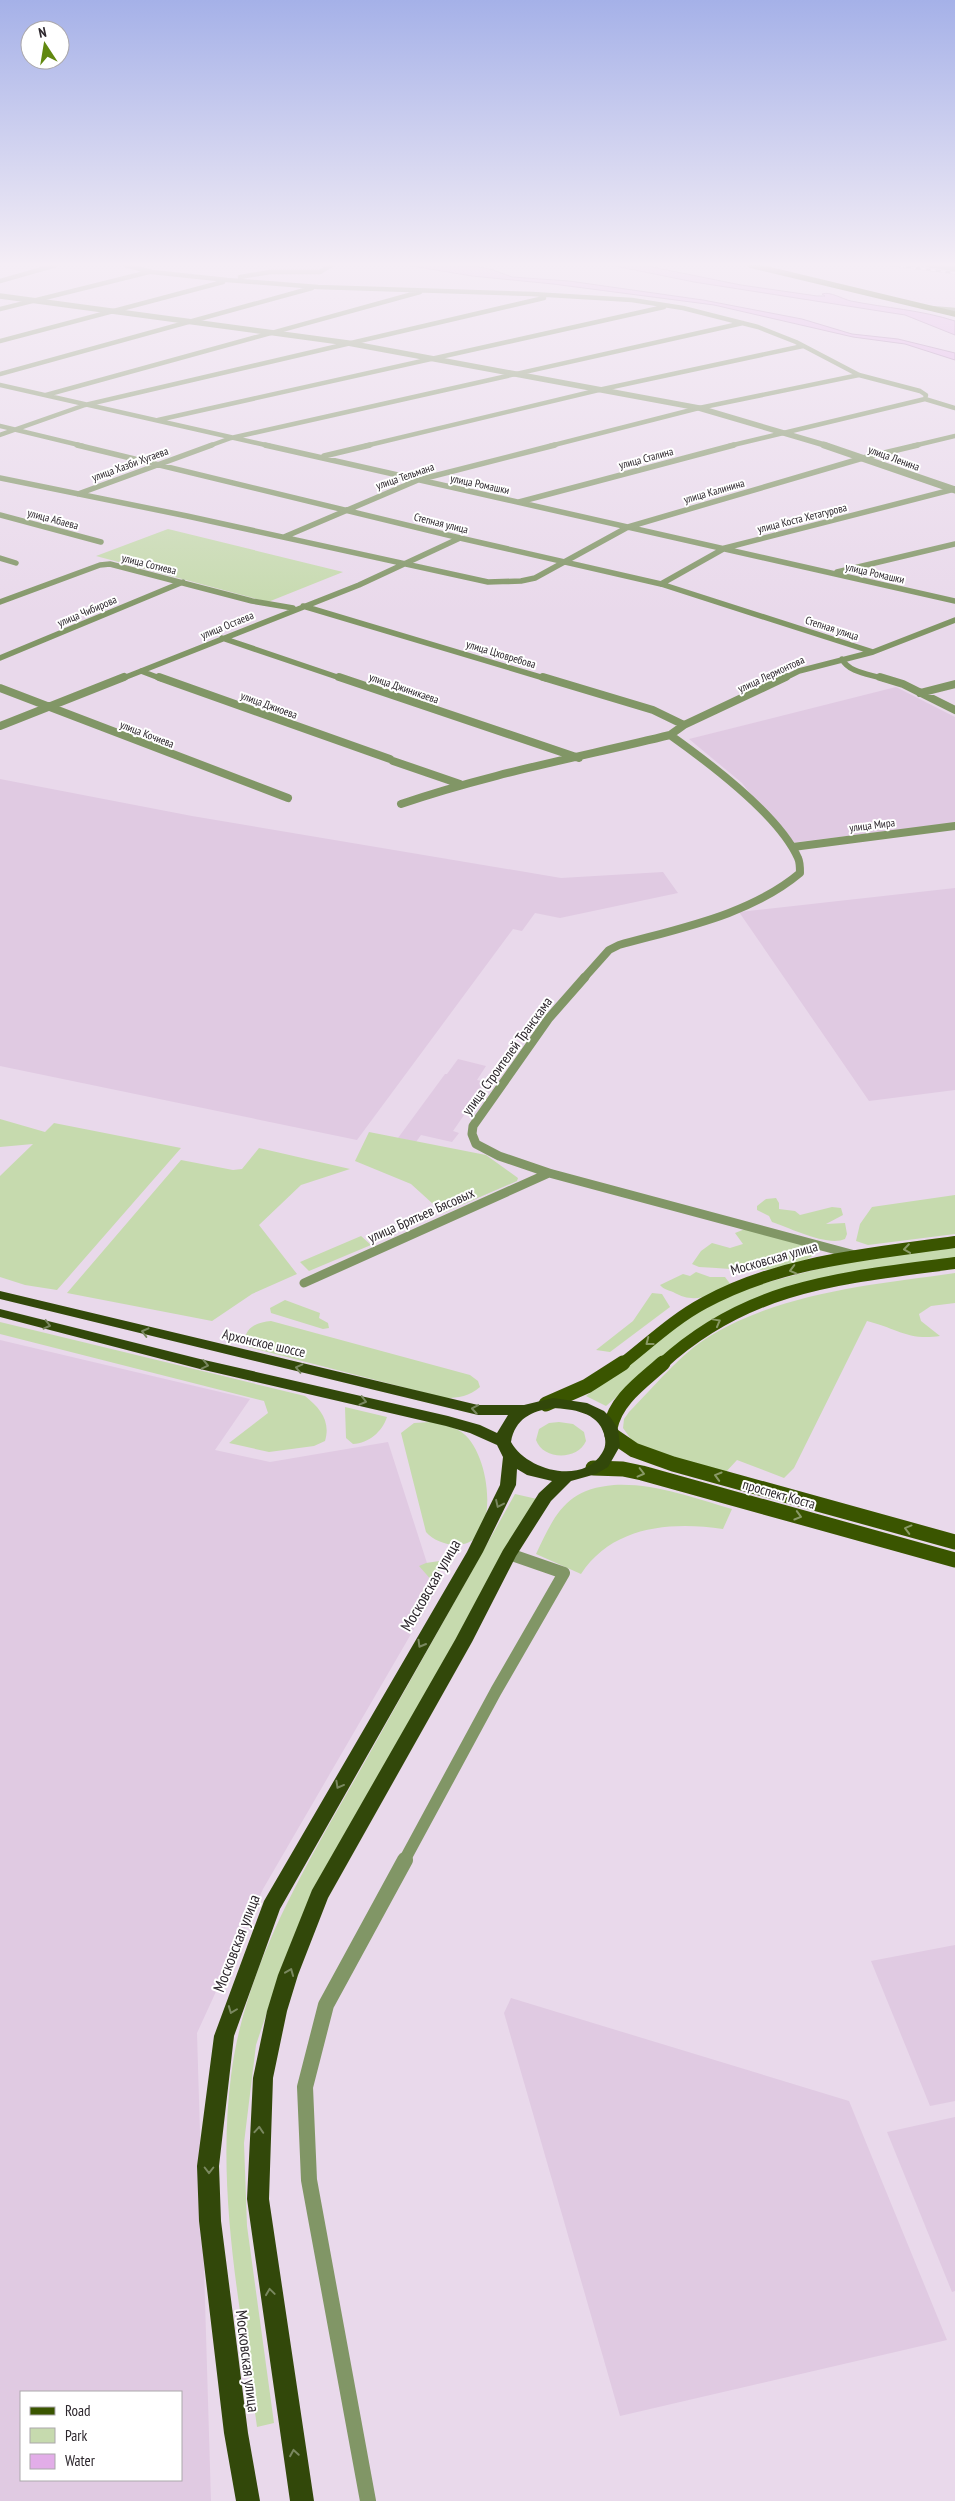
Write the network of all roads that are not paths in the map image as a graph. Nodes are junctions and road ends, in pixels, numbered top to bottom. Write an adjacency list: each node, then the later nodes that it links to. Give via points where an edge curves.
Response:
1 (97, 382): 11 (street)
2 (184, 382): 13 (street)
3 (329, 382): 16 (street)
4 (478, 382): 22 (street, улица Хазби Хугаева)
5 (563, 382): 10 (street, улица Ленина)
6 (637, 382): 10 (street)
7 (827, 382): 14 (street, улица Тельмана)
8 (885, 382): 12 (street, via 920,391 926,395)
9 (0, 385): 11 (street, улица Ромашки)
10 (603, 389): 14 (street, улица Ленина); 23 (street)
11 (45, 396): 13 (street, улица Ромашки)
12 (925, 399): 15 (street); 19 (street, улица Сталина)
13 (85, 405): 16 (street, улица Ромашки); 18 (street)
14 (699, 408): 19 (street, улица Ленина); 27 (street, улица Тельмана)
15 (955, 408)
16 (155, 420): 22 (street, улица Ромашки)
17 (0, 426): 18 (street, Степная улица)
18 (16, 430): 20 (street); 25 (street, Степная улица)
19 (782, 432): 24 (street, улица Ленина); 30 (street, улица Сталина)
20 (0, 435)
21 (955, 436): 24 (street, улица Калинина)
22 (231, 438): 23 (street, улица Ромашки); 25 (street, улица Хазби Хугаева)
23 (323, 456): 27 (street, улица Ромашки)
24 (863, 458): 28 (street, улица Ленина); 33 (street, улица Калинина)
25 (160, 464): 29 (street, улица Хазби Хугаева); 31 (street, Степная улица)
26 (0, 478): 29 (street, улица Калинина)
27 (418, 480): 30 (street, улица Ромашки); 31 (street, улица Тельмана)
28 (954, 490): 38 (street, улица Коста Хетагурова)
29 (77, 494): 34 (street, улица Калинина)
30 (517, 502): 33 (street, улица Ромашки)
31 (344, 510): 34 (street, улица Тельмана); 35 (street, Степная улица)
32 (0, 515): 36 (street, улица Абаева)
33 (628, 527): 38 (street, улица Ромашки); 40 (street, улица Калинина)
34 (284, 537): 42 (street, улица Калинина)
35 (460, 538): 40 (street, Степная улица); 42 (street, улица Остаева)
36 (101, 542)
37 (955, 544): 43 (street)
38 (725, 548): 43 (street, улица Ромашки); 45 (street, улица Коста Хетагурова)
39 (0, 558): 41 (street)
40 (564, 562): 42 (street, улица Калинина, via 528,580 488,582); 45 (street, Степная улица)
41 (16, 563)
42 (405, 564): 48 (street, улица Остаева)
43 (833, 573): 46 (street, улица Ромашки)
44 (182, 582): 47 (street, улица Сотиева, via 110,564 100,565); 48 (street, улица Сотиева, via 261,603); 52 (street, улица Чибирова)
45 (661, 584): 51 (street, Степная улица)
46 (955, 601)
47 (0, 602)
48 (300, 607): 50 (street, улица Остаева); 61 (street, улица Цховребова, via 653,710)
49 (955, 620): 51 (street, улица Лермонтова)
50 (222, 638): 54 (street, улица Остаева); 63 (street, улица Джиникаева)
51 (873, 652): 53 (street, улица Лермонтова)
52 (0, 658)
53 (842, 659): 57 (street, via 851,669 880,676); 61 (street, улица Лермонтова, via 799,671)
54 (141, 671): 58 (street, улица Остаева); 64 (street, улица Джиоева)
55 (955, 684): 57 (street)
56 (0, 688): 58 (street, улица Кочиева)
57 (920, 693): 59 (street)
58 (48, 708): 60 (street, улица Остаева); 65 (street, улица Кочиева)
59 (955, 710)
60 (0, 726)
61 (681, 727): 62 (street, улица Лермонтова)
62 (670, 735): 63 (street, улица Лермонтова); 68 (street, via 746,795)
63 (580, 758): 64 (street, улица Лермонтова)
64 (460, 784): 66 (street, улица Лермонтова)
65 (288, 798)
66 (401, 804)
67 (955, 826): 68 (street, улица Мира)
68 (793, 847): 69 (street, улица Строителей Транскама, via 801,860 800,873 790,885 690,924 619,944 609,950 550,1018 489,1101 473,1126 472,1134 476,1144 499,1156)
69 (549, 1173): 71 (street, улица Строителей Транскама); 73 (street, улица Брятьев Бясовых)
70 (955, 1242): 71 (main road, Московская улица, one-way to 71)
71 (858, 1256): 76 (main road, Московская улица, one-way to 76, via 819,1263 738,1286 685,1315 586,1387)
72 (955, 1263): 78 (main road, one-way to 72, via 612,1415 629,1394 684,1344 736,1312 776,1296 842,1280)
73 (304, 1283)
74 (0, 1295): 77 (highway, Архонское шоссе, one-way to 74, via 478,1410)
75 (0, 1313): 79 (highway, one-way to 79, via 200,1364 475,1428)
76 (546, 1404): 77 (highway); 78 (highway, via 579,1406 603,1419)
77 (523, 1410): 79 (highway, via 508,1424)
78 (611, 1431): 80 (highway, via 613,1444 610,1454); 82 (main road, проспект Коста, one-way to 78, via 673,1464 634,1450)
79 (507, 1450): 81 (highway, via 525,1468 538,1474); 85 (highway, Московская улица, one-way to 85, via 508,1485 475,1552 271,1907 224,2036 208,2166 210,2221)
80 (593, 1468): 81 (highway); 84 (main road, проспект Коста, one-way to 84, via 642,1473)
81 (566, 1476): 83 (highway, via 545,1497)
82 (955, 1542)
83 (509, 1554): 86 (highway, one-way to 83, via 258,2199 263,2078 277,2011 319,1896 463,1642); 87 (street, via 564,1572 326,2005 305,2087 309,2180)
84 (955, 1560)
85 (248, 2501)
86 (302, 2501)
87 (368, 2501)

